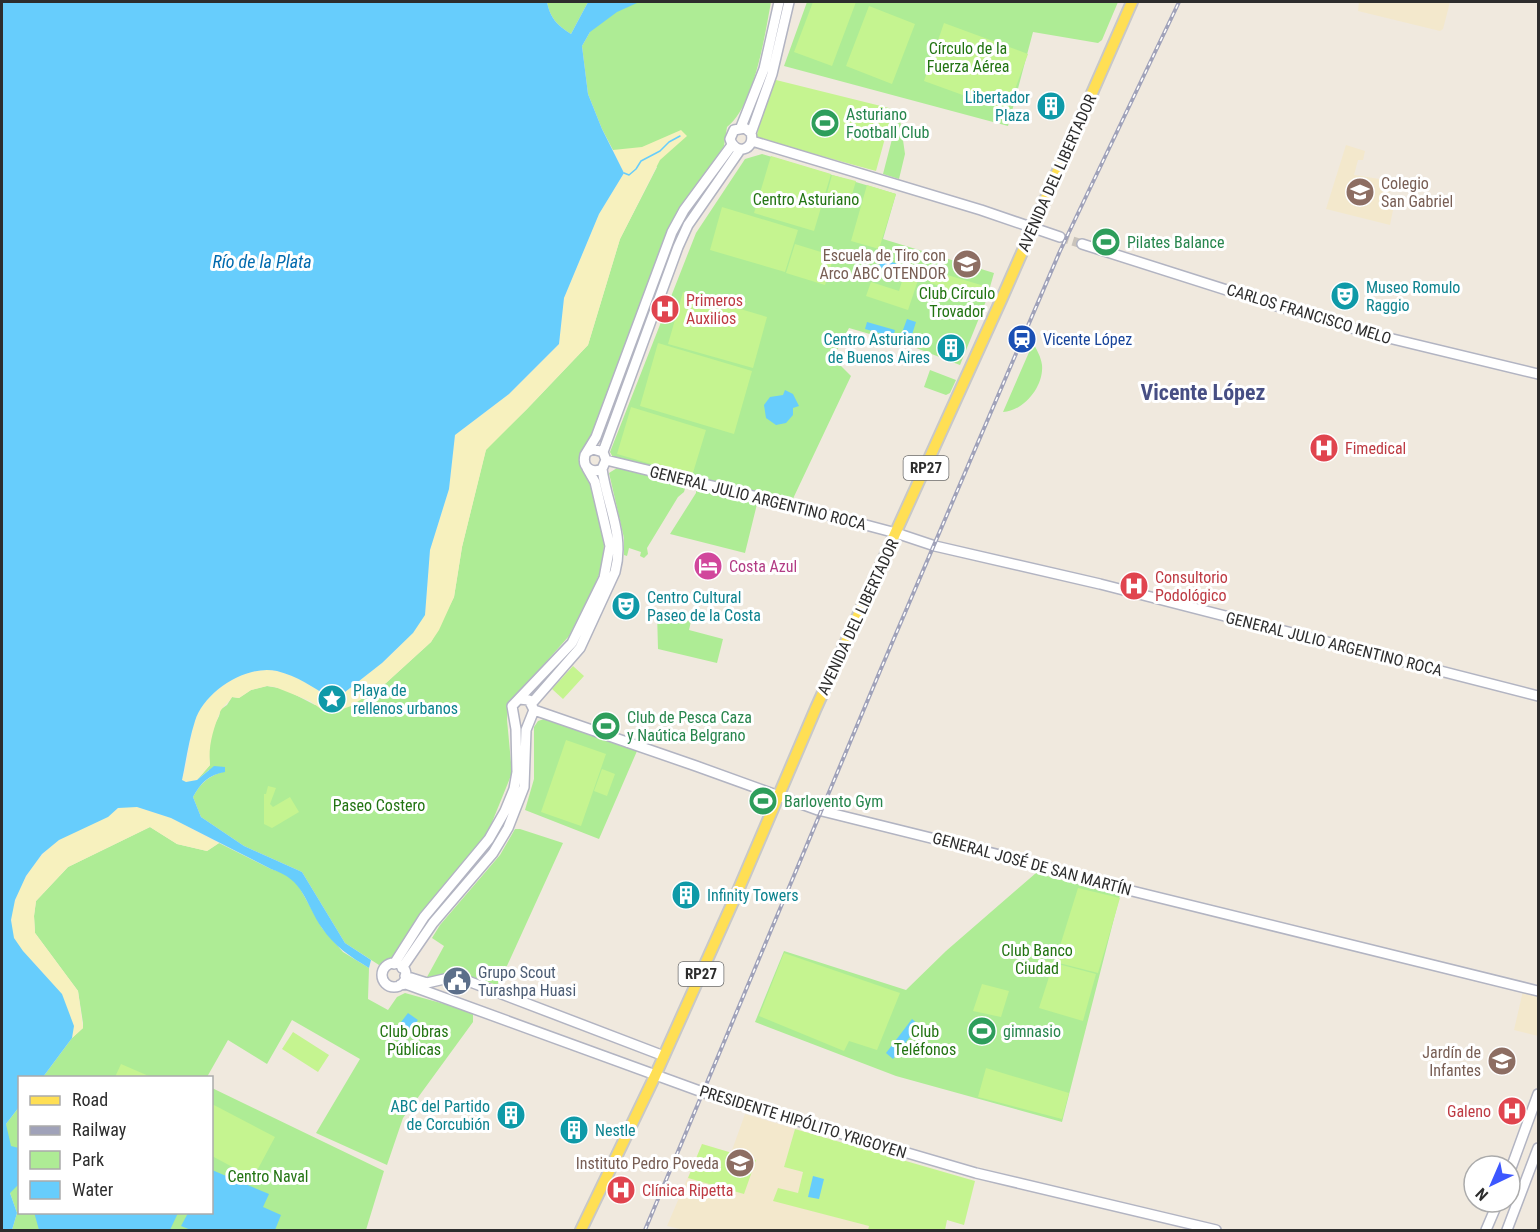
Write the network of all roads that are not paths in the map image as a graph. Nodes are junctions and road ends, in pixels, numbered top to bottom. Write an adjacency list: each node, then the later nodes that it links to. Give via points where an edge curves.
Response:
1 (779, 2): 4 (street, via 764,69)
2 (789, 2): 5 (street, via 772,74)
3 (1131, 2): 7 (main road, AVENIDA DEL LIBERTADOR / RP27)
4 (741, 127): 5 (street); 6 (street, via 730,135)
5 (751, 137): 6 (street, via 748,147); 7 (street)
6 (736, 148): 11 (street, via 684,210 672,232); 12 (street, via 678,247)
7 (1032, 228): 8 (street); 14 (main road, AVENIDA DEL LIBERTADOR / RP27)
8 (1060, 237)
9 (1082, 244): 10 (street, CARLOS FRANCISCO MELO, via 1372,334)
10 (1539, 374)
11 (587, 452): 12 (street, via 597,449); 13 (street)
12 (603, 460): 13 (street, via 593,471); 14 (street, GENERAL JULIO ARGENTINO ROCA); 17 (street, via 619,540 615,572 580,648)
13 (587, 468): 16 (street, via 595,482 610,546 604,578 572,643)
14 (896, 533): 15 (street, GENERAL JULIO ARGENTINO ROCA, via 935,546); 19 (main road, AVENIDA DEL LIBERTADOR / RP27)
15 (1539, 696)
16 (519, 699): 17 (street, via 526,699); 18 (street, via 511,709)
17 (532, 710): 18 (street, via 524,721); 19 (street, GENERAL JOSÉ DE SAN MARTÍN); 20 (street, via 526,731 524,787 507,831)
18 (514, 718): 20 (street, via 517,772 505,811 489,839 424,917)
19 (778, 796): 22 (street, GENERAL JOSÉ DE SAN MARTÍN, via 831,814); 23 (main road, AVENIDA DEL LIBERTADOR / RP27)
20 (401, 969): 21 (street); 21 (street, via 384,969 383,980 388,986); 23 (street, via 427,983 460,978)
21 (400, 985): 24 (street, PRESIDENTE HIPÓLITO YRIGOYEN)
22 (1539, 991)
23 (664, 1056): 24 (main road, AVENIDA DEL LIBERTADOR / RP27)
24 (655, 1076): 29 (main road, AVENIDA DEL LIBERTADOR / RP27); 30 (street, PRESIDENTE HIPÓLITO YRIGOYEN, via 976,1173)
25 (1539, 1094): 27 (street)
26 (1539, 1148): 32 (street)
27 (1516, 1154)
28 (1493, 1214): 31 (street)
29 (581, 1230)
30 (1216, 1230)
31 (1486, 1230)
32 (1507, 1230)

